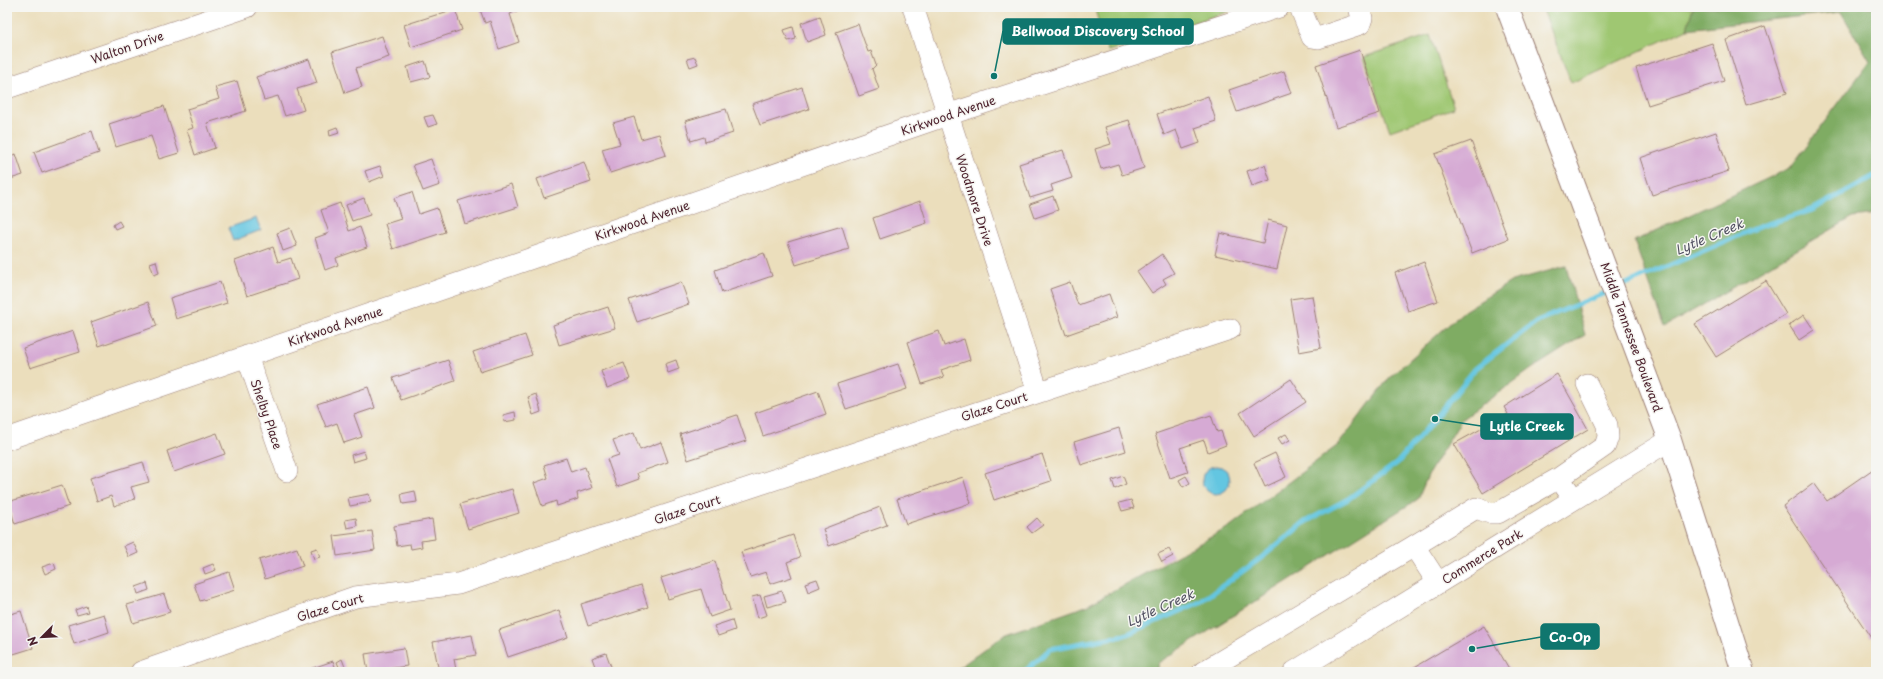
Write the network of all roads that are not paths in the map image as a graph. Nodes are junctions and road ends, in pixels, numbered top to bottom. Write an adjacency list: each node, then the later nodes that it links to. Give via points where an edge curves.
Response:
1 (247, 7): 7 (street, Walton Drive)
2 (913, 7): 8 (street, Woodmore Drive)
3 (1279, 7): 8 (street, Kirkwood Avenue)
4 (1300, 7): 5 (street, via 1312,37 1318,38 1360,24 1362,18)
5 (1358, 7)
6 (1507, 7): 14 (main road, Middle Tennessee Boulevard)
7 (7, 88)
8 (947, 115): 10 (street, Kirkwood Avenue); 12 (street, Woodmore Drive)
9 (1230, 329): 12 (street, Glaze Court)
10 (246, 356): 13 (street, Kirkwood Avenue); 15 (street, Shelby Place)
11 (1587, 384): 16 (street, via 1607,425 1608,437 1605,446)
12 (1038, 392): 20 (street, Glaze Court, via 458,584 355,597)
13 (7, 439)
14 (1670, 440): 17 (street, Commerce Park); 23 (main road, Middle Tennessee Boulevard)
15 (287, 471)
16 (1559, 478): 17 (street); 18 (street, via 1498,513 1476,508)
17 (1574, 499): 19 (street, Commerce Park)
18 (1414, 546): 19 (street); 21 (street)
19 (1438, 583): 22 (street, Commerce Park)
20 (141, 672)
21 (1203, 672)
22 (1294, 672)
23 (1743, 672)

